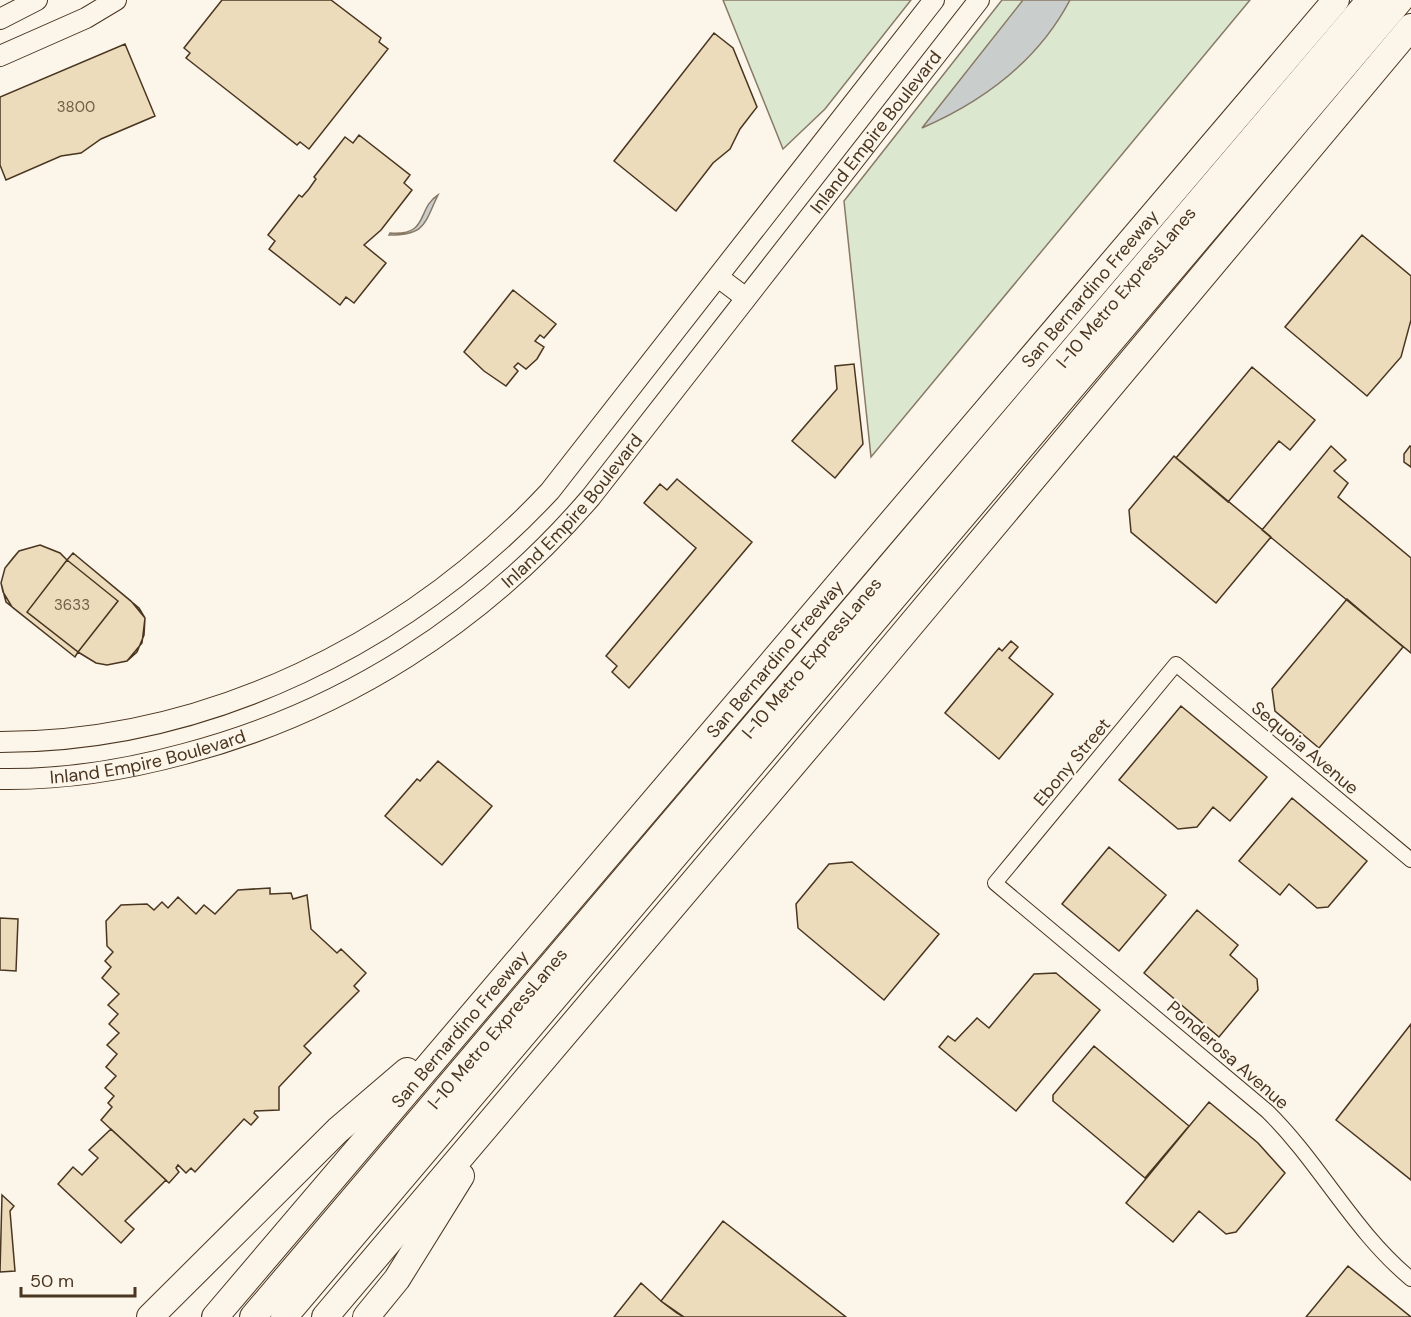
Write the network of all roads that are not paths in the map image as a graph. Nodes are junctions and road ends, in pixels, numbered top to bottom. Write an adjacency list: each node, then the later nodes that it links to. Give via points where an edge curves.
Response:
1 (37, 0): 8 (main road)
2 (116, 0): 11 (main road, via 86,18)
3 (934, 0): 13 (main road, Inland Empire Boulevard)
4 (980, 0): 14 (main road, Inland Empire Boulevard)
5 (1336, 0): 21 (highway, San Bernardino Freeway)
6 (1370, 0): 20 (highway, I-10 Metro ExpressLanes)
7 (1400, 0): 28 (highway, I-10 Metro ExpressLanes)
8 (0, 19)
9 (1411, 27): 12 (highway)
10 (1411, 44): 12 (highway)
11 (0, 56)
12 (1368, 78): 22 (highway)
13 (718, 277): 14 (main road); 16 (main road, Inland Empire Boulevard, via 550,491 482,557 412,610 322,663 256,693 206,710 78,736)
14 (746, 298): 17 (main road, Inland Empire Boulevard, via 577,513 486,602 421,650 309,711 219,745 129,767)
15 (1176, 664): 18 (street, Sequoia Avenue); 19 (street, Ebony Street)
16 (0, 742)
17 (0, 779)
18 (1411, 860)
19 (995, 883): 24 (street, Ponderosa Avenue, via 1267,1111 1301,1147 1353,1220)
20 (502, 1022): 23 (highway); 27 (highway, I-10 Metro ExpressLanes)
21 (462, 1024): 23 (highway, San Bernardino Freeway); 25 (highway, via 338,1130)
22 (505, 1103): 29 (highway); 30 (highway, via 397,1279)
23 (320, 1194): 26 (highway, San Bernardino Freeway)
24 (1411, 1279)
25 (150, 1317)
26 (215, 1317)
27 (253, 1317)
28 (284, 1317)
29 (325, 1317)
30 (366, 1317)

